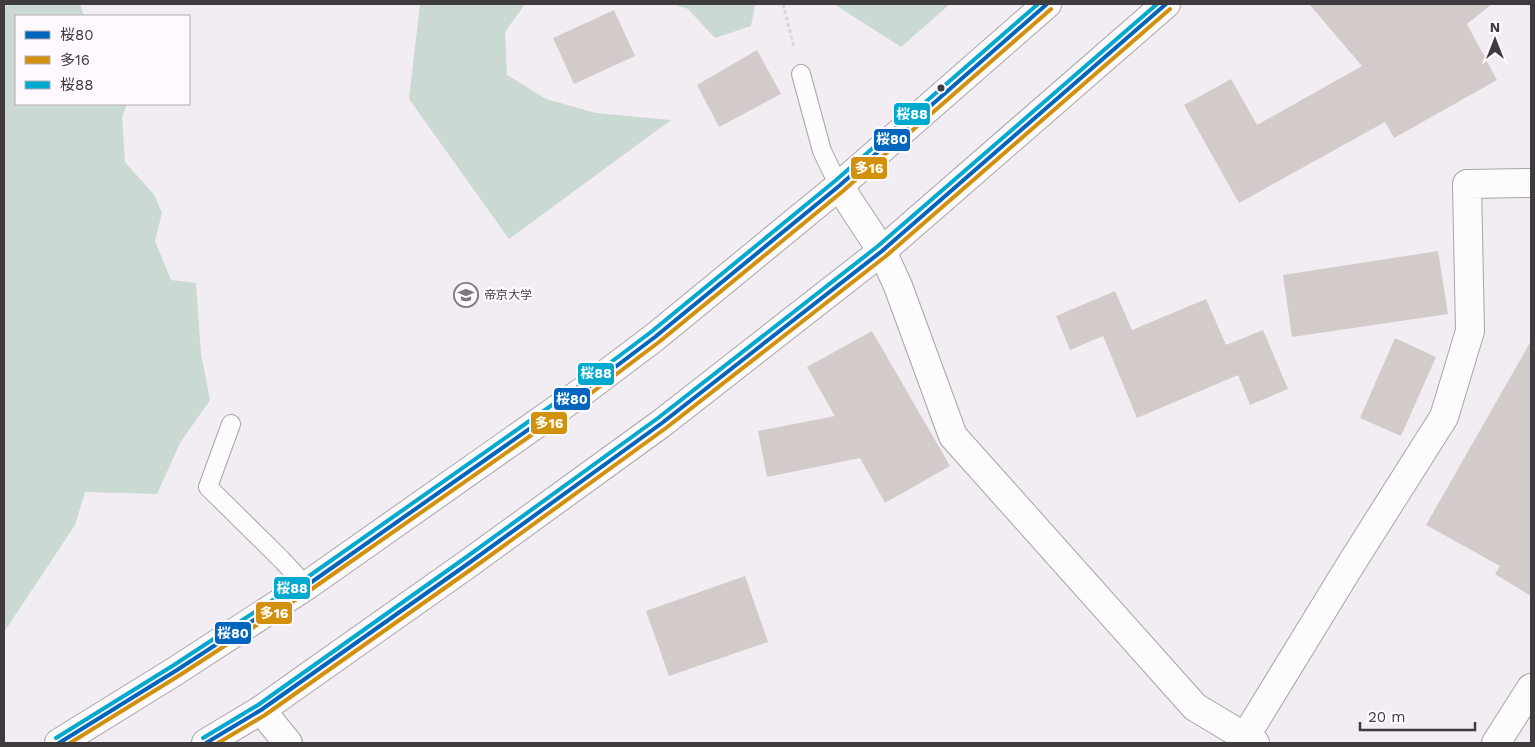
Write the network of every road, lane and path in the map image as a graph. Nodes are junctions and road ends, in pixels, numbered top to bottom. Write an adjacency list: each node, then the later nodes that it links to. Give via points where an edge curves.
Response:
1 (784, 4): 4 (path)
2 (1048, 4): 7 (main road)
3 (1166, 4): 8 (main road)
4 (794, 45)
5 (801, 74): 7 (lane, via 822,151)
6 (1531, 183): 13 (main road, via 1467,184 1470,332 1444,417 1351,564)
7 (839, 186): 8 (main road); 10 (main road, via 586,389)
8 (882, 251): 12 (main road, via 662,423); 13 (main road, via 954,436 1195,707)
9 (230, 424): 10 (lane, via 208,487)
10 (306, 586): 14 (main road)
11 (1531, 688): 17 (main road)
12 (261, 710): 15 (main road); 16 (main road)
13 (1250, 740)
14 (59, 743)
15 (206, 743)
16 (288, 743)
17 (1496, 743)

